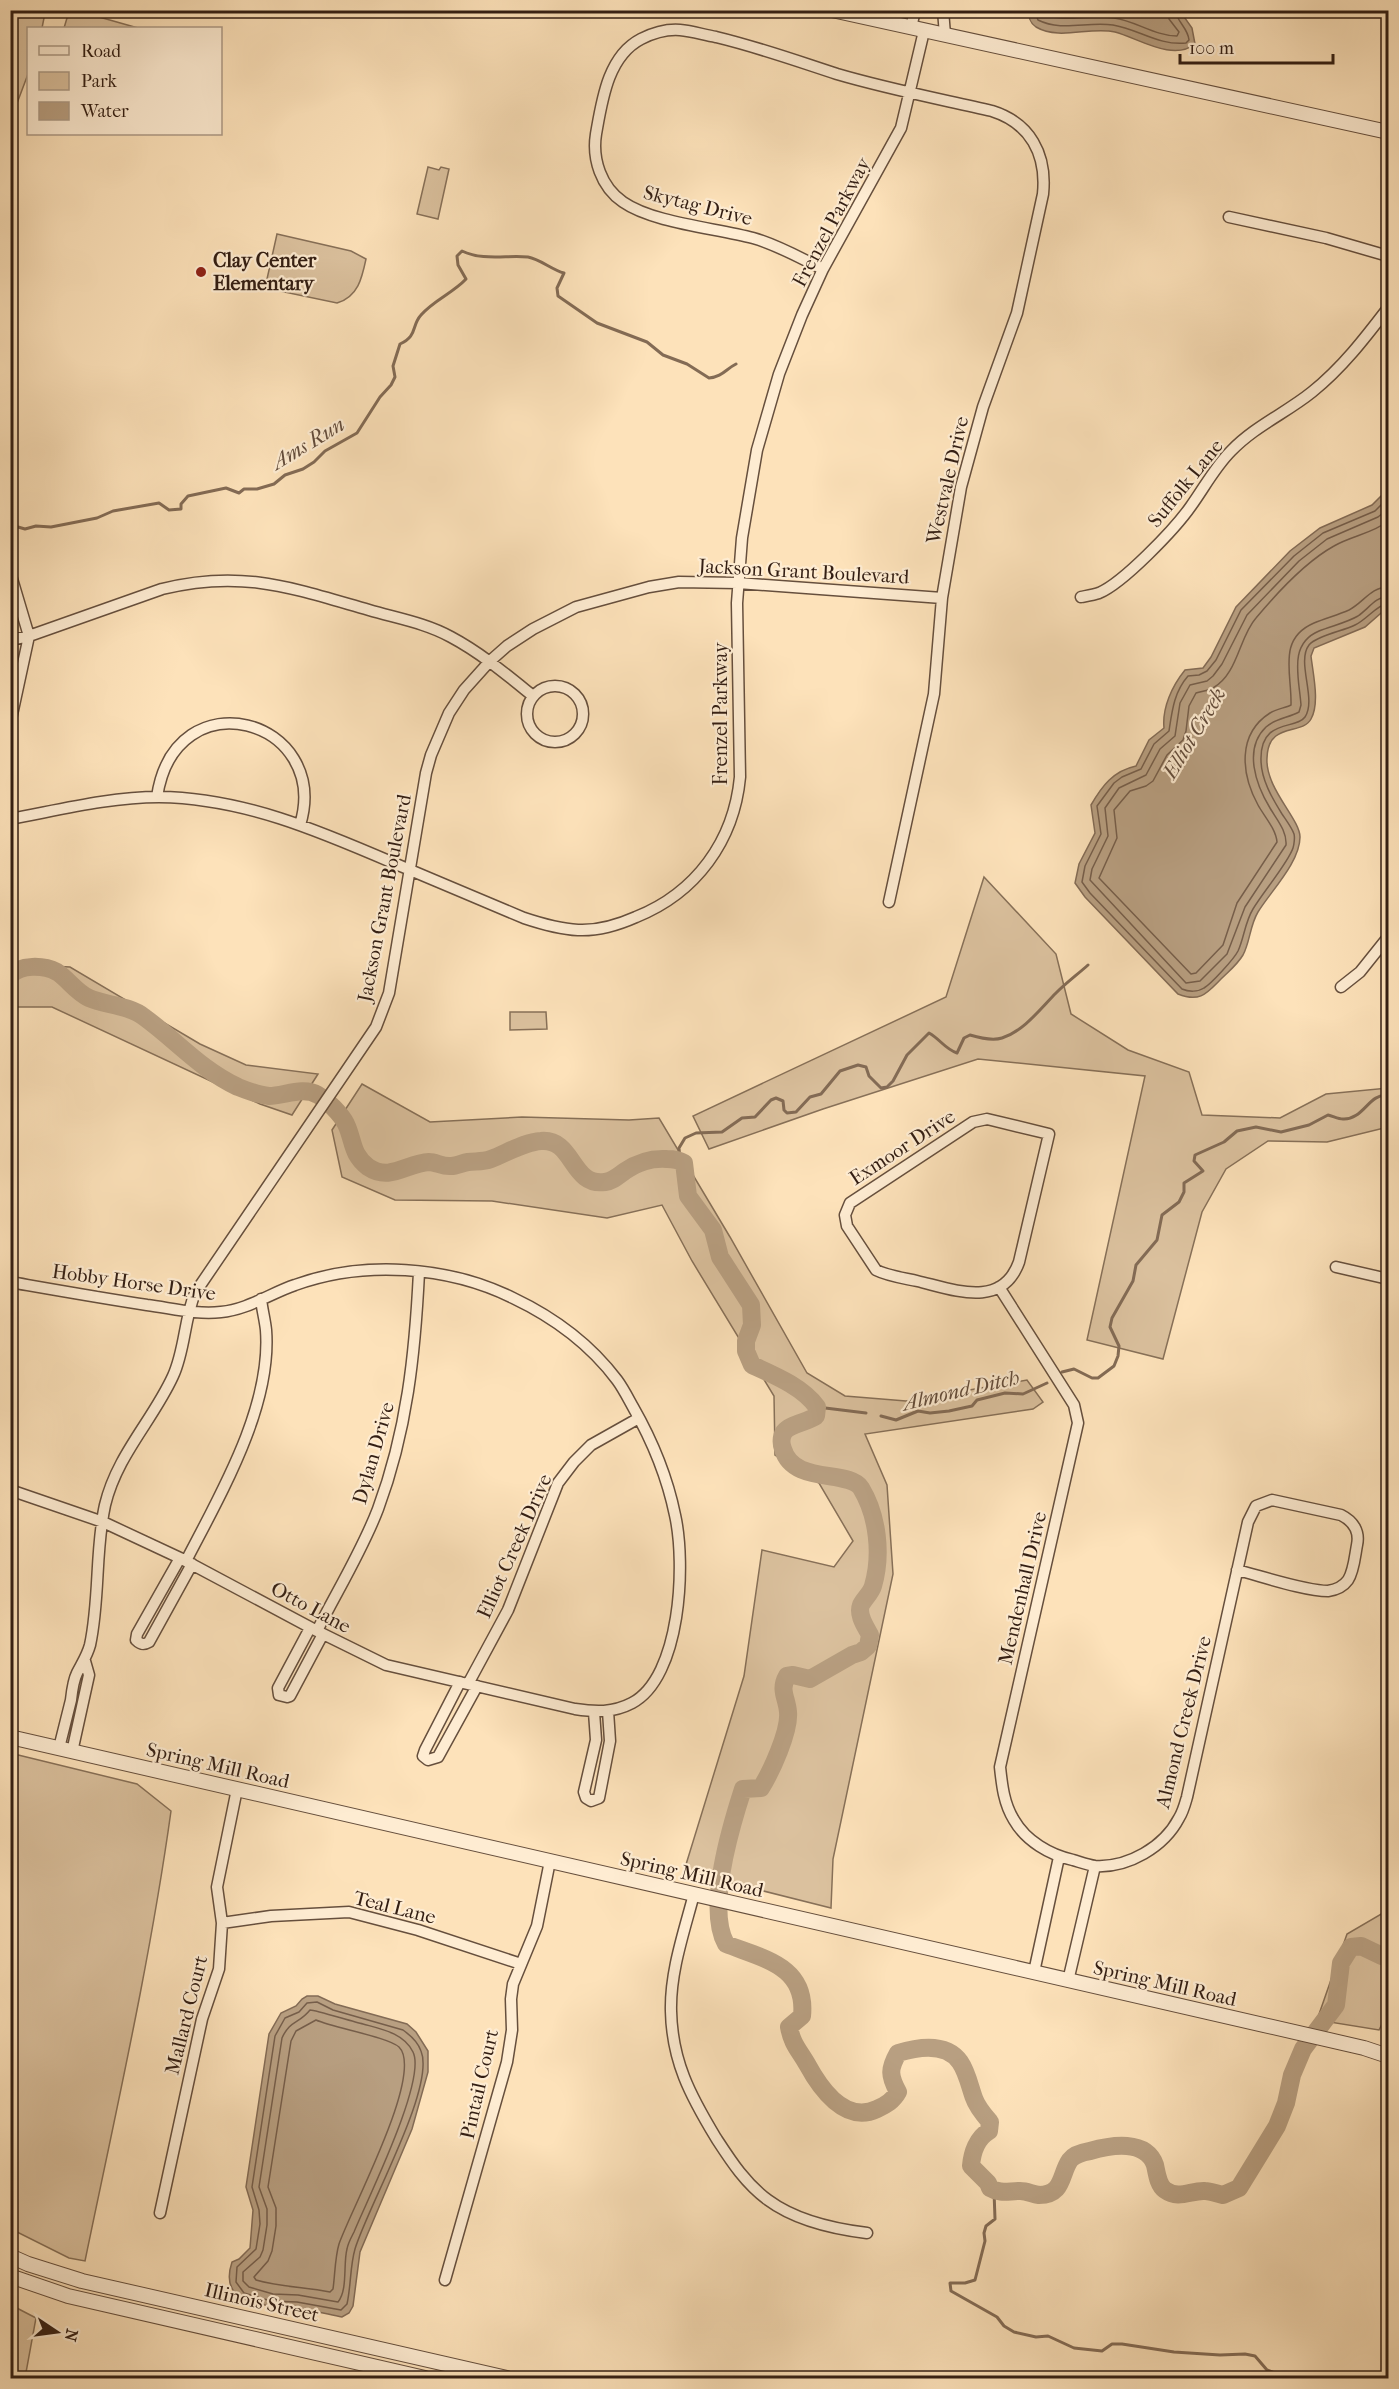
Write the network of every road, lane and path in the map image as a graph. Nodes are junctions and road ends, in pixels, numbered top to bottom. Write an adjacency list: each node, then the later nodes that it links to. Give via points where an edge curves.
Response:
1 (831, 10): 6 (street)
2 (915, 10): 6 (street, Frenzel Parkway)
3 (944, 10): 7 (street)
4 (1376, 10): 5 (street)
5 (1389, 12)
6 (917, 29): 7 (street); 8 (street, Frenzel Parkway)
7 (945, 35): 10 (street)
8 (910, 92): 9 (street, Skytag Drive); 13 (street, Frenzel Parkway, via 897,137); 13 (street, Skytag Drive, via 843,76 766,49 683,30 642,38 614,67 595,144 602,178 615,195 642,212 760,240)
9 (976, 107): 18 (street, Westvale Drive, via 1005,116 1029,135 1040,155 1044,185 1017,313 963,476)
10 (1389, 132)
11 (1229, 217): 12 (street)
12 (1389, 256)
13 (823, 269): 16 (street, Frenzel Parkway, via 788,350 761,433 745,514)
14 (1389, 308): 17 (street, Suffolk Lane, via 1326,381 1231,451 1164,539 1111,586)
15 (10, 572): 19 (street)
16 (738, 583): 18 (street, Jackson Grant Boulevard); 21 (street, Jackson Grant Boulevard, via 679,582 576,607 533,629); 27 (street, Frenzel Parkway, via 738,796 718,849 684,890 622,923 593,929 563,929 525,918)
17 (1081, 597)
18 (942, 598): 28 (street, Westvale Drive, via 934,694)
19 (29, 636): 20 (street); 21 (street, via 162,589 240,580 284,586 418,624 454,639); 23 (street)
20 (10, 640)
21 (489, 661): 22 (street); 27 (street, Jackson Grant Boulevard, via 464,690 441,728 426,772)
22 (533, 696): 22 (street, via 527,721 536,736 552,743 577,732 583,714 576,696 560,687 550,687)
23 (10, 724)
24 (157, 797): 25 (street, Frenzel Parkway, via 116,800); 26 (street, Frenzel Parkway, via 238,806); 26 (street, via 163,769 185,740 214,725 241,723 279,741 296,763 305,802)
25 (10, 819)
26 (300, 825): 27 (street, Frenzel Parkway)
27 (409, 870): 37 (street, Jackson Grant Boulevard, via 389,993 376,1027 195,1293)
28 (889, 902)
29 (1389, 937): 30 (street, via 1360,972)
30 (1341, 987)
31 (1335, 1267): 33 (street)
32 (419, 1272): 36 (street, Hobby Horse Drive, via 341,1273 297,1284); 38 (street, Hobby Horse Drive, via 484,1286 549,1317 569,1331 618,1380); 43 (street, Dylan Drive, via 414,1364 389,1477 364,1540)
33 (1389, 1279)
34 (10, 1282): 37 (street, Hobby Horse Drive)
35 (999, 1287): 35 (street, Exmoor Drive, via 970,1293 877,1271 847,1226 848,1206 976,1121 987,1119 1049,1134 1019,1262 1014,1275); 50 (street, Mendenhall Drive, via 1074,1405 1078,1418 1000,1767 1002,1788 1014,1821 1032,1841)
36 (261, 1299): 37 (street, Hobby Horse Drive, via 234,1311); 41 (street, via 266,1351 255,1406 232,1471)
37 (188, 1311): 40 (street, Jackson Grant Boulevard, via 173,1376 121,1465 105,1505)
38 (639, 1418): 44 (street, Elliot Creek Drive, via 591,1445 558,1483 507,1610); 45 (street, Hobby Horse Drive, via 660,1459 676,1518 680,1566 677,1604 660,1674 643,1696)
39 (10, 1490): 40 (street, Otto Lane)
40 (103, 1522): 41 (street, Otto Lane); 48 (street, Jackson Grant Boulevard, via 96,1600 85,1661 76,1674)
41 (186, 1561): 41 (street, via 149,1642 139,1643 137,1634); 43 (street, Otto Lane)
42 (1237, 1570): 42 (street, Almond Creek Drive, via 1251,1514 1263,1502 1272,1500 1341,1515 1358,1532 1351,1574 1336,1590); 52 (street, Almond Creek Drive, via 1179,1819 1143,1854 1129,1861)
43 (317, 1631): 43 (street, Dylan Drive, via 290,1696 279,1695 278,1688); 44 (street, Otto Lane, via 386,1665)
44 (468, 1684): 44 (street, Elliot Creek Drive, via 438,1757 428,1760 423,1756 425,1750); 46 (street, Otto Lane)
45 (608, 1711): 46 (street, Otto Lane); 46 (street, via 610,1741 606,1768 599,1798 591,1801 584,1792 596,1740)
46 (594, 1712)
47 (10, 1737): 48 (street, Spring Mill Road)
48 (65, 1750): 49 (street, Spring Mill Road)
49 (237, 1789): 51 (street, Spring Mill Road); 54 (street, Mallard Court, via 217,1887)
50 (1059, 1857): 52 (street, Mendenhall Drive); 56 (street)
51 (550, 1861): 53 (street, Spring Mill Road); 55 (street, Pintail Court, via 537,1926)
52 (1095, 1866): 57 (street)
53 (694, 1894): 56 (street, Spring Mill Road); 62 (street, via 672,1983 671,2010 675,2050 694,2103 733,2166 769,2201 798,2216)
54 (222, 1923): 55 (street, Teal Lane, via 349,1912); 61 (street, Mallard Court, via 219,1969 202,2019)
55 (521, 1964): 65 (street, Pintail Court, via 511,1999 510,2048)
56 (1034, 1972): 57 (street, Spring Mill Road)
57 (1068, 1981): 58 (street, Spring Mill Road)
58 (1365, 2048): 59 (street, Spring Mill Road); 60 (street, Spring Mill Road)
59 (1389, 2049)
60 (1389, 2056)
61 (160, 2213)
62 (867, 2233)
63 (10, 2256): 67 (street, Illinois Street, via 82,2281)
64 (10, 2276): 66 (street, Illinois Street, via 68,2296)
65 (445, 2280)
66 (425, 2379)
67 (507, 2379)

